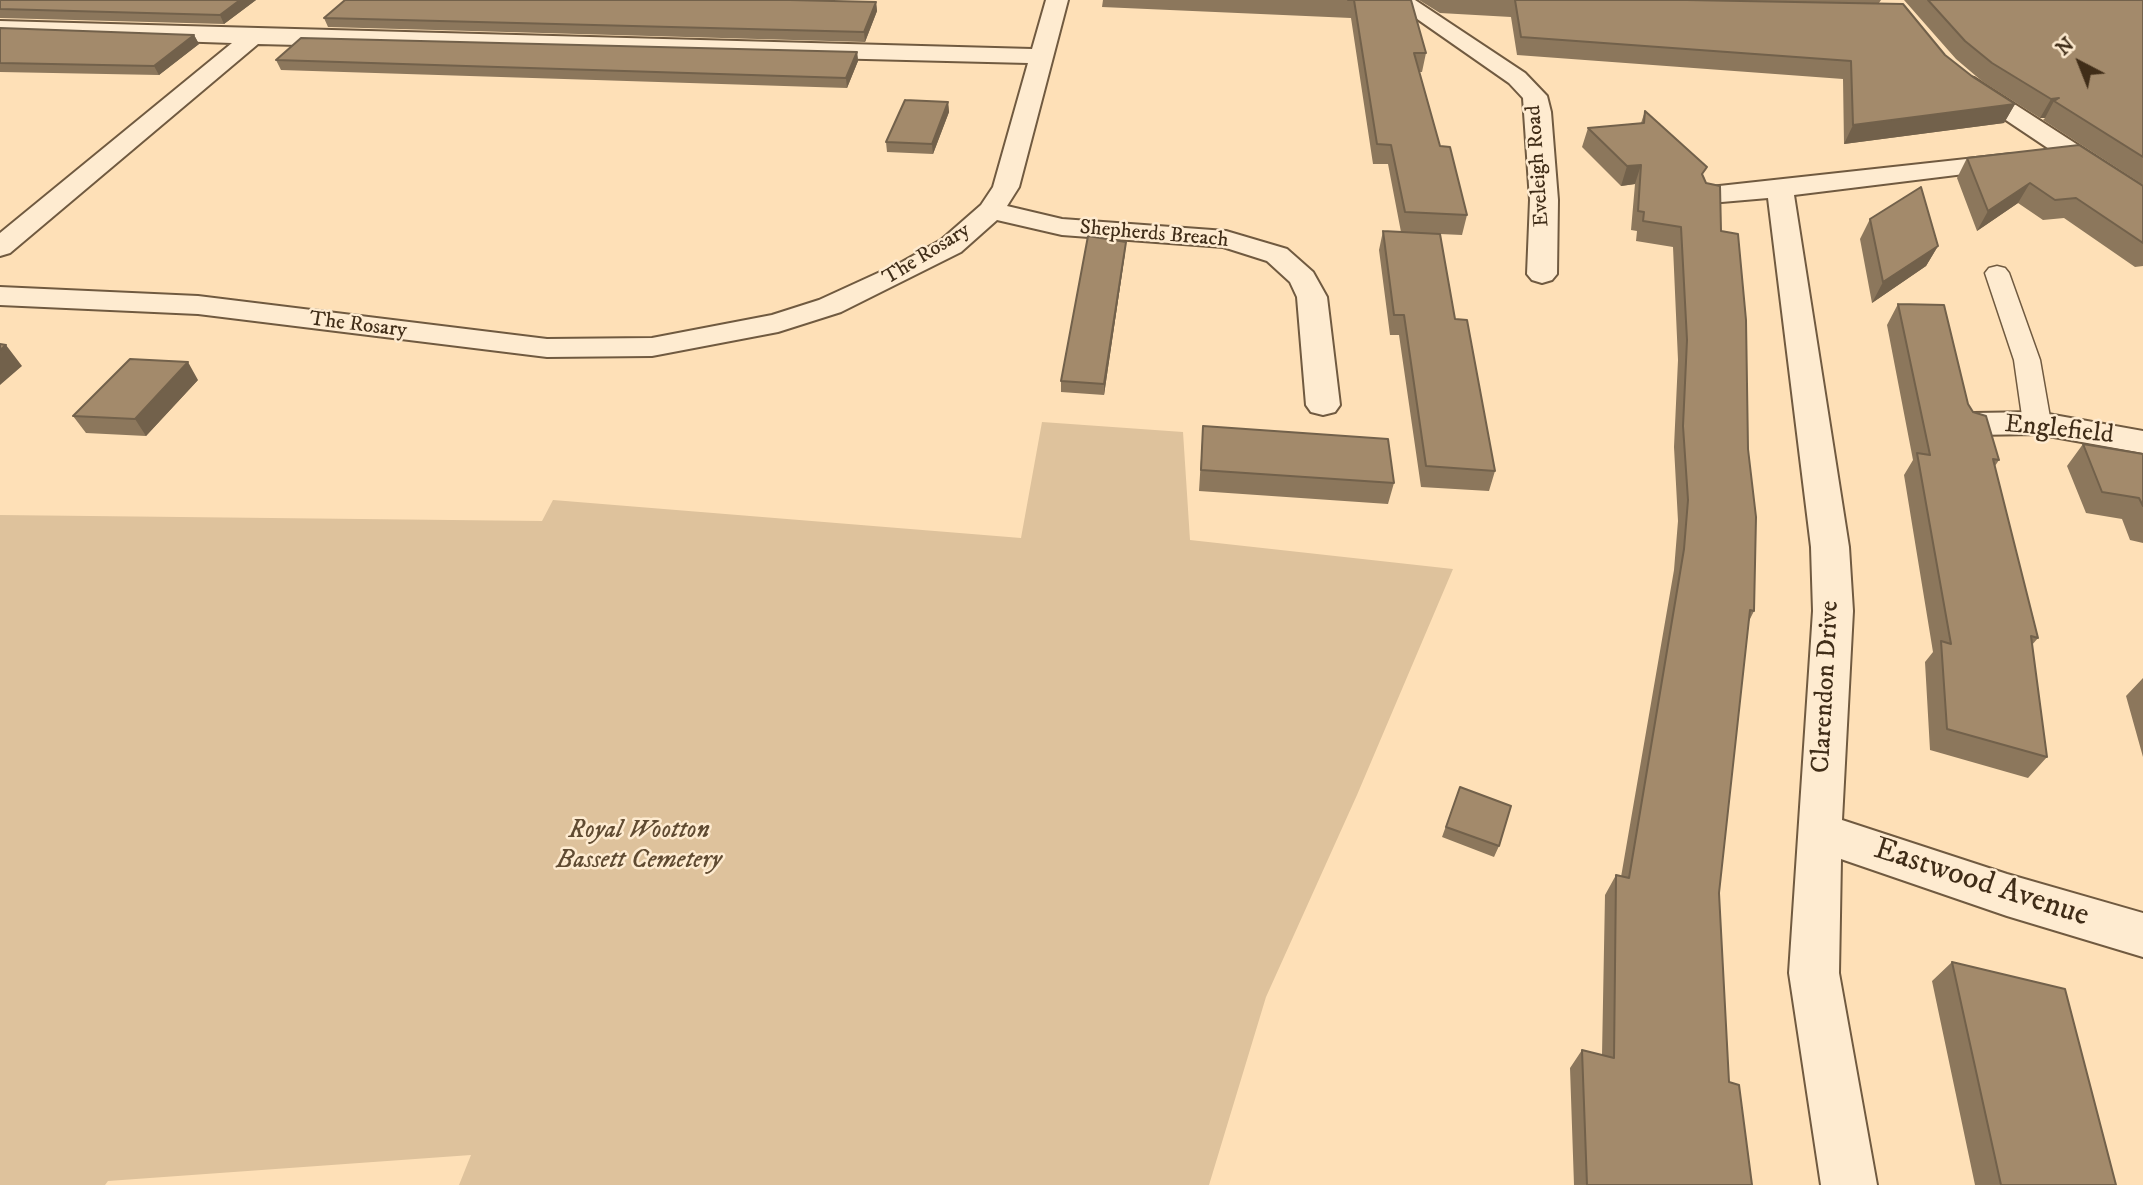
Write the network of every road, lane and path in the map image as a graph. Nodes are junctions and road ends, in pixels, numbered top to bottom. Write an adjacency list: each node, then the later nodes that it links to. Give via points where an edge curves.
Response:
1 (1058, 0): 5 (street, The Rosary)
2 (1401, 0): 14 (street, Eveleigh Road, via 1517,78 1535,96 1544,200)
3 (0, 28): 4 (street)
4 (253, 37): 5 (street); 12 (street)
5 (1042, 56): 11 (street, The Rosary, via 1006,187)
6 (1946, 66): 7 (street)
7 (2071, 154): 8 (street); 10 (street)
8 (1780, 189): 9 (street); 20 (street, Clarendon Drive, via 1830,547 1833,611)
9 (1710, 195)
10 (2143, 199)
11 (991, 210): 15 (street, The Rosary, via 951,246 830,306 778,323 652,347 547,348 198,305); 16 (street, Shepherds Breach, via 1062,227 1226,239 1277,255 1303,278 1312,297)
12 (0, 247)
13 (1997, 273): 17 (lane, via 2027,360)
14 (1542, 274)
15 (0, 296)
16 (1323, 405)
17 (2037, 423): 18 (street, Englefield); 19 (street, Englefield)
18 (1974, 424)
19 (2143, 442)
20 (1819, 832): 21 (street, Eastwood Avenue); 22 (street, Clarendon Drive, via 1814,973)
21 (2143, 935)
22 (1849, 1185)

